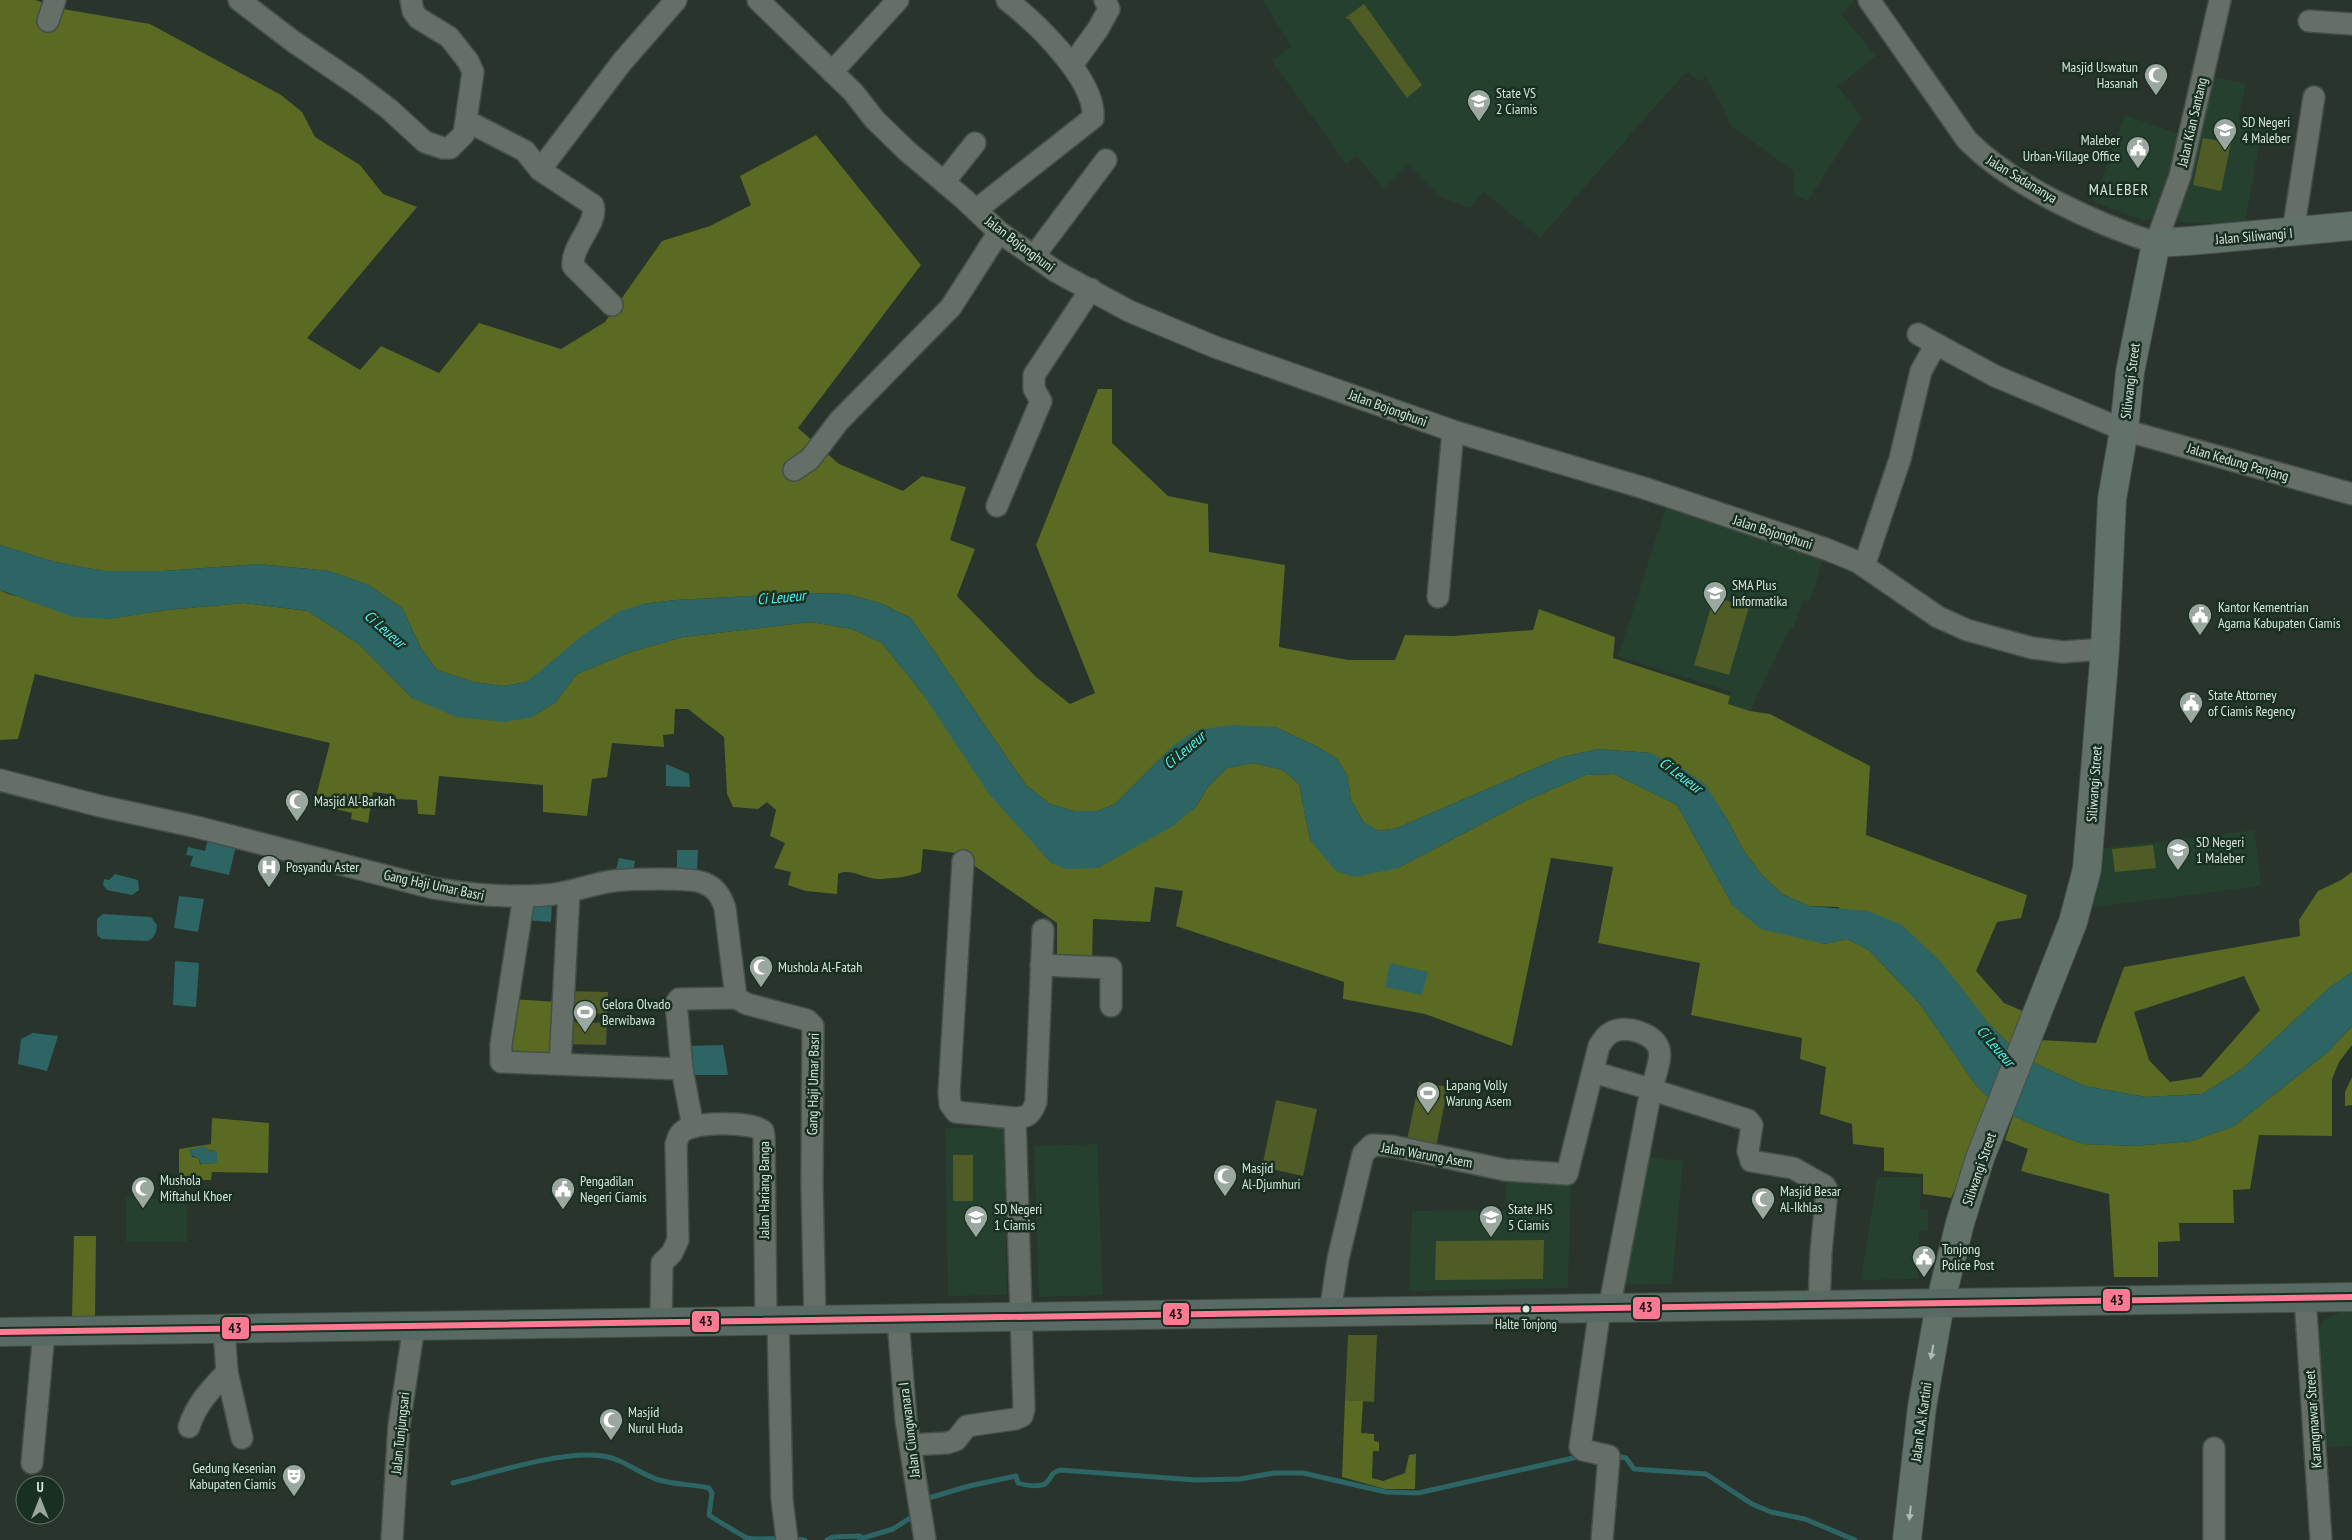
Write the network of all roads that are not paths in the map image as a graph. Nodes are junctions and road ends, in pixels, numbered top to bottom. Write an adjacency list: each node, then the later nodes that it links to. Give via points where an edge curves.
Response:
1 (55, 0): 11 (street)
2 (239, 0): 17 (street, via 389,109 425,142 450,148 464,134)
3 (412, 0): 17 (street, via 413,11 418,18 449,37 468,61 473,72)
4 (676, 0): 20 (street, via 622,62)
5 (758, 0): 15 (street, Jalan Bojonghuni)
6 (898, 0): 15 (street)
7 (1006, 0): 14 (street, via 1041,30)
8 (1104, 0): 14 (street, via 1109,9)
9 (1869, 0): 26 (street, Jalan Sadananya, via 1967,140 1983,156 2016,178 2109,227)
10 (2220, 0): 26 (street, Jalan Kian Santang, via 2180,176)
11 (48, 21)
12 (2309, 21): 13 (street)
13 (2352, 24)
14 (1072, 65): 22 (street, via 1090,100 1093,118)
15 (832, 72): 21 (street, Jalan Bojonghuni, via 882,126)
16 (2314, 97): 25 (street)
17 (467, 120): 20 (street, via 525,151)
18 (975, 143): 21 (street)
19 (1106, 160): 27 (street)
20 (540, 170): 29 (street, via 593,205 594,214 574,254 573,266)
21 (944, 182): 22 (street, Jalan Bojonghuni)
22 (976, 210): 24 (street, Jalan Bojonghuni)
23 (2352, 226): 25 (main road, Jalan Siliwangi I)
24 (999, 232): 27 (street, Jalan Bojonghuni); 34 (street, via 951,307 840,421 810,459)
25 (2292, 232): 26 (main road, Jalan Siliwangi I)
26 (2156, 243): 32 (main road, Siliwangi Street, via 2137,328)
27 (1034, 256): 28 (street, Jalan Bojonghuni)
28 (1090, 289): 33 (street, Jalan Bojonghuni, via 1129,311 1215,347); 36 (street, via 1034,375 1034,388 1041,401)
29 (612, 304)
30 (1918, 334): 31 (street, Jalan Kedung Panjang)
31 (1936, 344): 32 (street, Jalan Kedung Panjang, via 1995,376); 37 (street, via 1921,371 1900,459)
32 (2124, 430): 35 (street, Jalan Kedung Panjang); 39 (main road, Siliwangi Street, via 2112,499)
33 (1453, 431): 37 (street, Jalan Bojonghuni, via 1644,488 1826,549); 38 (street)
34 (794, 470)
35 (2352, 494)
36 (997, 506)
37 (1864, 566): 39 (street, Jalan Bojonghuni, via 1938,617 1967,630 2032,648 2063,652)
38 (1438, 596)
39 (2105, 649): 56 (main road, Siliwangi Street, via 2087,869 2073,922 1980,1158)
40 (0, 780): 43 (street, Gang Haji Umar Basri, via 433,888 471,895)
41 (963, 861): 52 (street, via 950,1104 956,1112)
42 (569, 892): 43 (street, Gang Haji Umar Basri); 46 (street, Gang Haji Umar Basri, via 613,881 702,882 713,888 721,896 725,908); 48 (street)
43 (524, 896): 48 (street, via 501,1062)
44 (1043, 930): 45 (street)
45 (1041, 965): 47 (street, via 1111,968); 52 (street, via 1036,1102 1027,1117)
46 (736, 998): 49 (street, via 679,1000 676,1003); 63 (street, Gang Haji Umar Basri, via 807,1020 813,1026)
47 (1111, 1006)
48 (560, 1064): 49 (street)
49 (682, 1069): 53 (street)
50 (1593, 1072): 51 (street); 51 (street, via 1599,1046 1605,1037 1612,1032 1629,1029 1650,1037 1658,1047); 59 (street, Jalan Warung Asem, via 1566,1174 1505,1170 1392,1146 1372,1146 1362,1154 1338,1260)
51 (1654, 1090): 57 (street, via 1748,1120 1752,1125 1748,1151 1751,1161 1798,1169 1825,1186); 58 (street, via 1648,1103)
52 (1015, 1118): 60 (street)
53 (693, 1127): 62 (street, Jalan Hariang Banga, via 750,1125 763,1131); 64 (street, via 681,1133 676,1144 678,1240 662,1263)
54 (2352, 1297): 55 (highway)
55 (2306, 1298): 56 (highway); 81 (street, Karangmawar Street)
56 (1940, 1304): 57 (highway); 79 (main road, Jalan R.A. Kartini, one-way to 79, via 1922,1407)
57 (1819, 1306): 58 (highway)
58 (1605, 1309): 59 (highway); 78 (street, via 1580,1447 1607,1454 1610,1458)
59 (1330, 1313): 60 (highway)
60 (1021, 1318): 61 (highway); 72 (street, via 1022,1416 966,1426 956,1440 947,1443)
61 (898, 1320): 63 (highway); 72 (street, Jalan Ciungwanara I)
62 (772, 1321): 63 (highway); 64 (highway); 76 (street)
63 (815, 1321)
64 (661, 1323): 65 (highway)
65 (414, 1326): 66 (highway); 75 (street, Jalan Tunjungsari, via 399,1425)
66 (224, 1329): 68 (highway); 69 (street)
67 (0, 1332): 68 (highway)
68 (44, 1332): 74 (street)
69 (227, 1372): 70 (street, via 202,1398); 71 (street)
70 (189, 1427)
71 (242, 1438)
72 (910, 1445): 77 (street, Jalan Ciungwanara I)
73 (2214, 1448): 80 (street)
74 (32, 1463)
75 (392, 1540)
76 (787, 1540)
77 (925, 1540)
78 (1602, 1540)
79 (1907, 1540)
80 (2214, 1540)
81 (2321, 1540)

